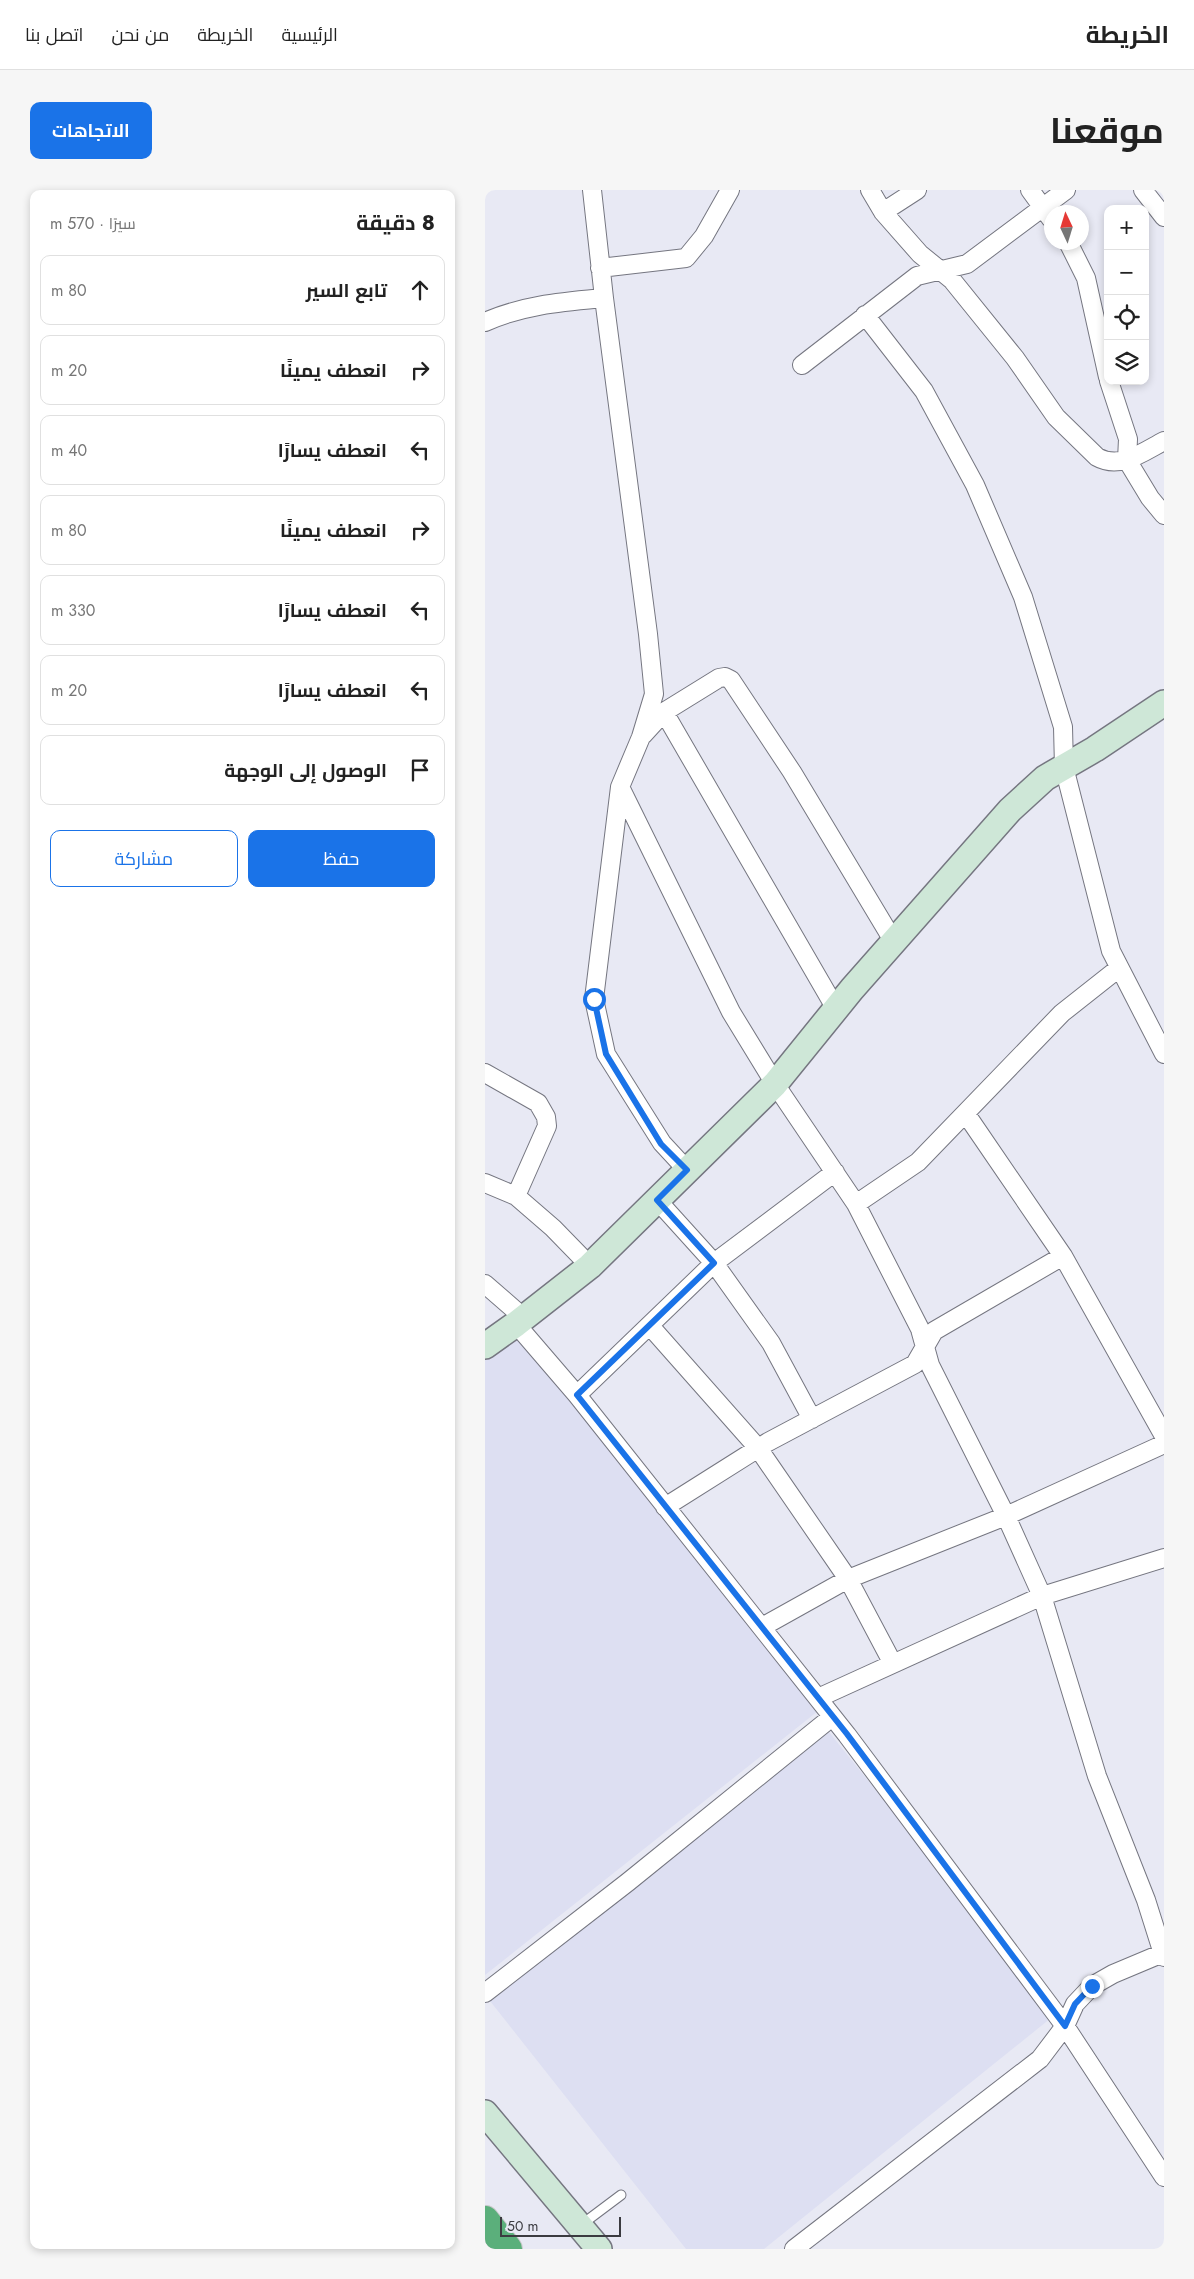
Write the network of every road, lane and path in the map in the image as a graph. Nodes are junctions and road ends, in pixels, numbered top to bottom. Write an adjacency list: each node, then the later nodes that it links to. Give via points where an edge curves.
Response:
1 (592, 190): 14 (street)
2 (730, 190): 14 (street, via 704,236 686,258)
3 (870, 190): 10 (street)
4 (917, 190): 10 (street)
5 (1030, 190): 9 (street)
6 (1067, 190): 8 (street)
7 (1143, 190): 12 (street)
8 (1054, 205)
9 (1044, 209)
10 (883, 212): 15 (street, via 920,254)
11 (1044, 215): 15 (street, via 967,264)
12 (1164, 217)
13 (1072, 250): 19 (street, via 1086,278)
14 (600, 268): 16 (street)
15 (941, 270): 17 (street, via 917,276); 23 (street, via 953,280 1015,358 1056,417 1097,456 1112,462)
16 (604, 298): 18 (street, via 543,304); 27 (street, via 653,684)
17 (865, 315): 20 (street); 28 (street, via 924,391 979,494 1023,597 1063,727)
18 (485, 322)
19 (1104, 359)
20 (802, 366)
21 (1110, 385): 23 (street, via 1128,439)
22 (1164, 442): 23 (street)
23 (1127, 460): 24 (street)
24 (1164, 515)
25 (1164, 703): 28 (street)
26 (664, 712): 27 (street); 30 (street, via 719,678 731,680 792,772); 32 (street)
27 (641, 737): 29 (street)
28 (1064, 767): 30 (street, via 1045,778 1010,810); 31 (street, via 1111,951)
29 (620, 787): 35 (street, via 731,1012); 37 (street, via 594,999 606,1054 661,1144)
30 (894, 942): 32 (street)
31 (1119, 968): 33 (street); 36 (street, via 1061,1014)
32 (836, 1009): 35 (street)
33 (1164, 1054)
34 (485, 1073): 40 (street, via 537,1103 546,1117 547,1126)
35 (775, 1084): 37 (street); 38 (street)
36 (966, 1114): 42 (street, via 918,1162); 43 (street)
37 (687, 1170): 41 (street)
38 (835, 1172): 42 (street); 44 (street)
39 (485, 1183): 40 (street)
40 (516, 1196): 45 (street)
41 (657, 1200): 44 (street); 45 (street)
42 (856, 1204): 50 (street, via 920,1329)
43 (1063, 1256): 50 (street, via 934,1331); 53 (street)
44 (714, 1263): 48 (street); 52 (street, via 771,1343)
45 (590, 1266): 47 (street)
46 (485, 1284): 47 (street)
47 (520, 1321): 49 (street); 51 (street)
48 (650, 1326): 51 (street); 55 (street)
49 (485, 1346)
50 (925, 1346): 52 (street, via 915,1364); 57 (street, via 930,1365)
51 (577, 1395): 56 (street)
52 (812, 1419): 55 (street)
53 (1164, 1436)
54 (1164, 1444): 57 (street)
55 (758, 1448): 56 (street); 59 (street)
56 (665, 1507): 61 (street)
57 (1006, 1516): 59 (street); 60 (street)
58 (1164, 1558): 60 (street)
59 (847, 1579): 61 (street); 62 (street)
60 (1042, 1596): 62 (street); 65 (street, via 1097,1776)
61 (761, 1627): 63 (street)
62 (892, 1662): 63 (street)
63 (818, 1698): 64 (street)
64 (833, 1717): 67 (street); 68 (street)
65 (1158, 1916): 66 (street)
66 (1163, 1955): 68 (street, via 1113,1974 1092,1986 1075,2004)
67 (485, 1993)
68 (1065, 2026): 70 (street); 76 (street, via 1049,2049 1024,2073)
69 (485, 2113): 73 (street)
70 (1164, 2177)
71 (621, 2195): 73 (lane)
72 (485, 2220): 74 (highway)
73 (580, 2226): 75 (street)
74 (508, 2249)
75 (599, 2249)
76 (795, 2249)

